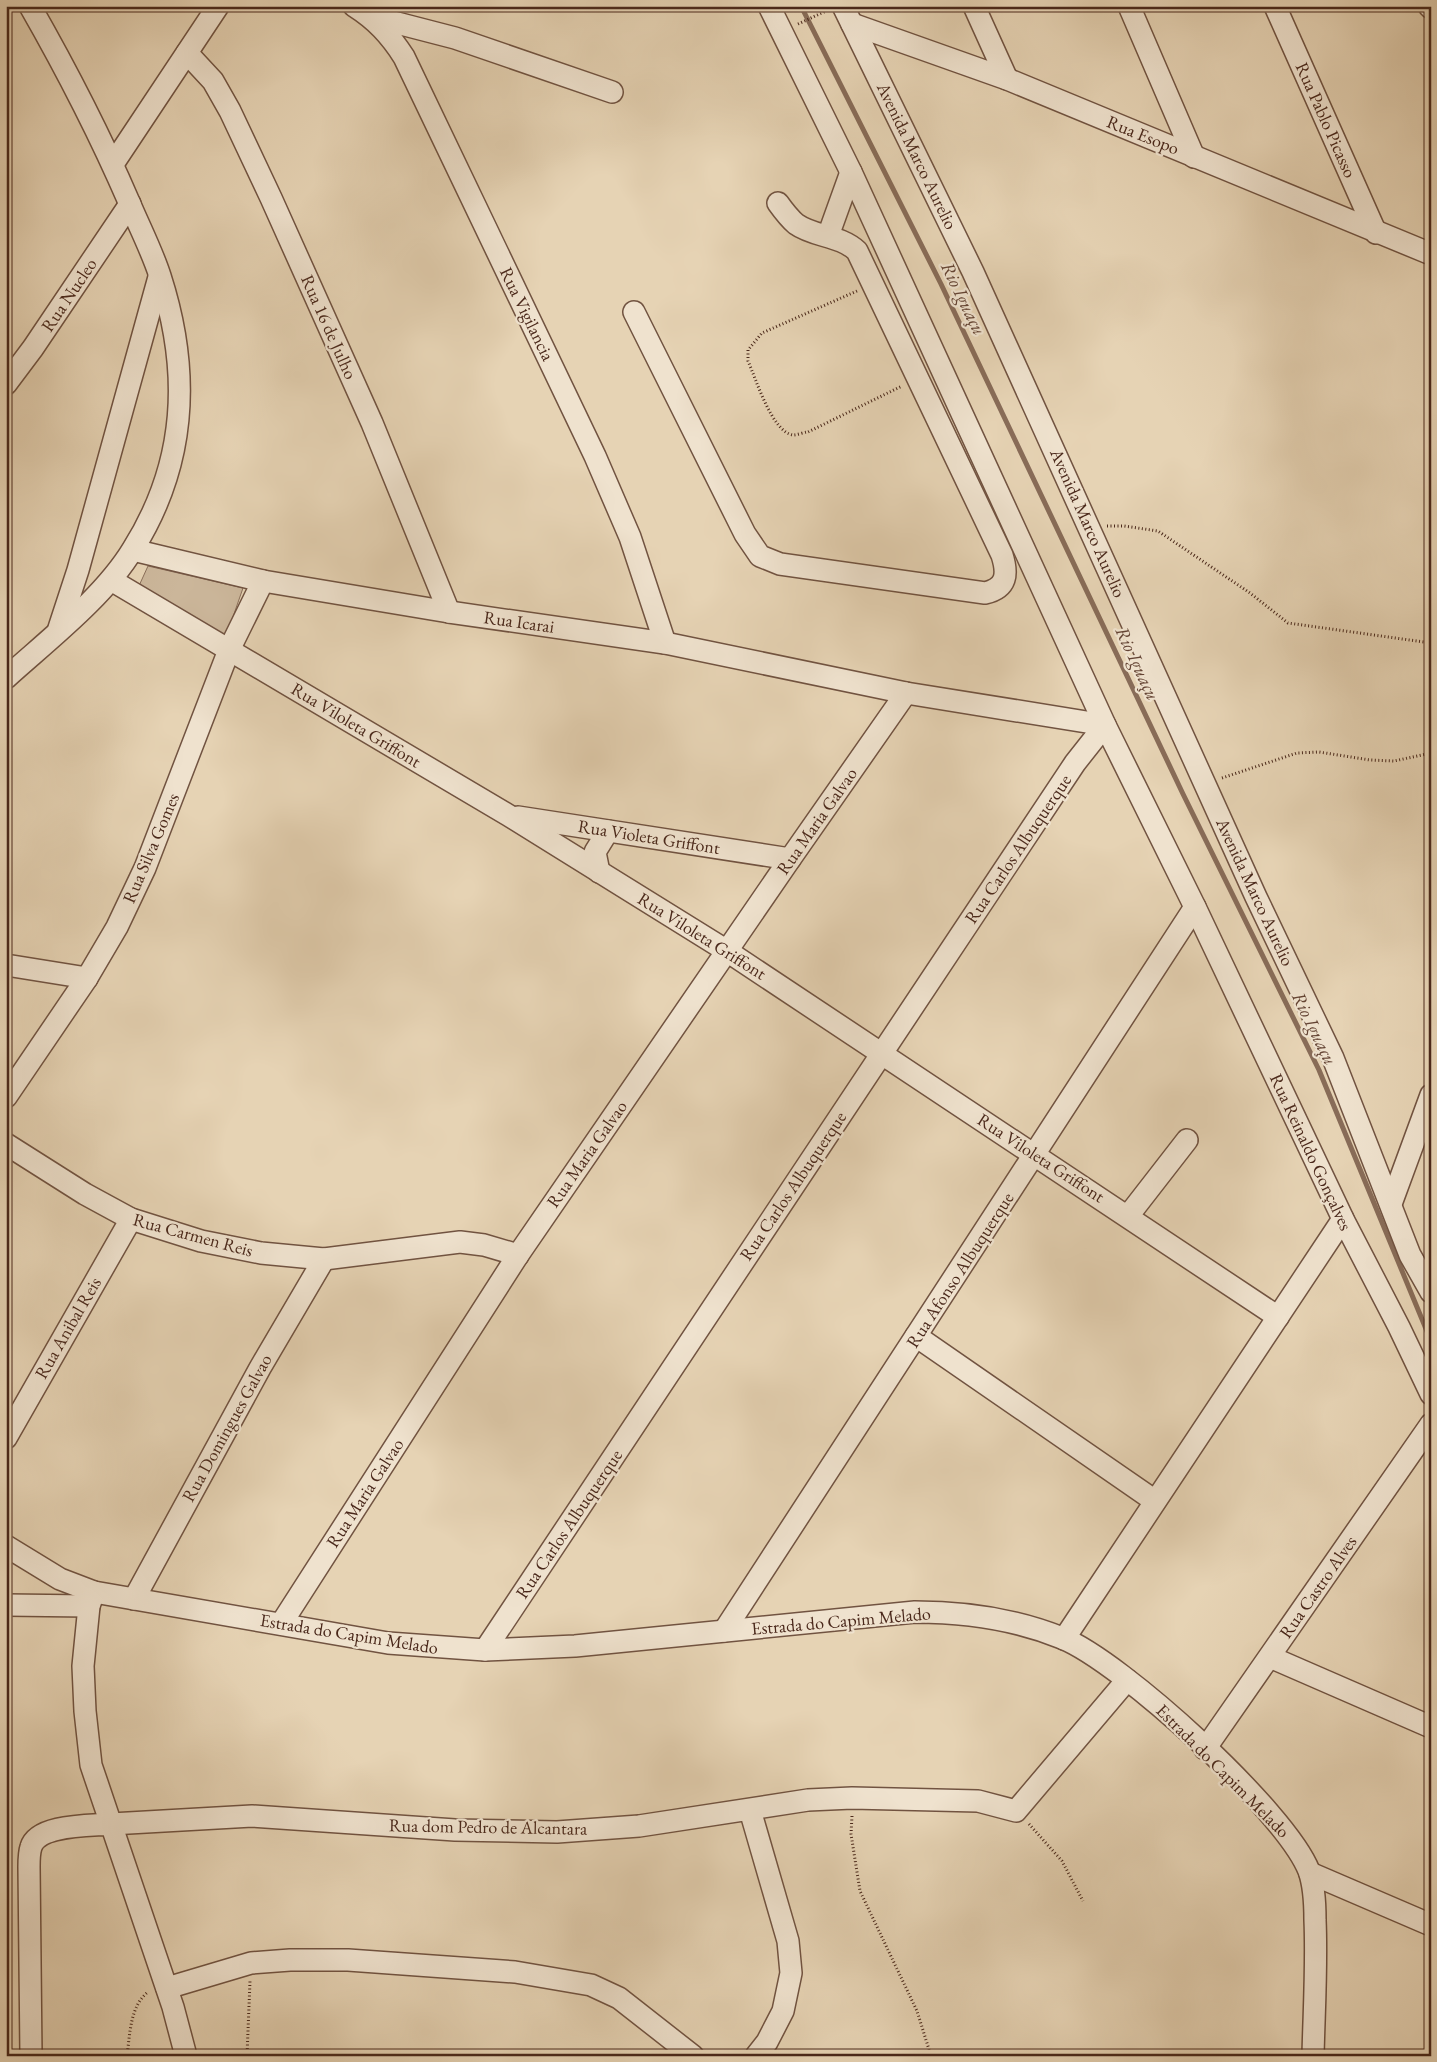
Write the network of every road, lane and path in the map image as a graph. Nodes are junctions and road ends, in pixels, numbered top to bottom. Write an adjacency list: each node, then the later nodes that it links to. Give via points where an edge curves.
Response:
1 (30, 6): 14 (street)
2 (218, 6): 10 (street)
3 (769, 6): 15 (street)
4 (974, 6): 11 (street)
5 (1129, 6): 13 (street)
6 (1275, 6): 18 (street, Rua Pablo Picasso)
7 (362, 11): 12 (street, via 455,38); 32 (street, Rua Vigilancia, via 390,35 404,57 595,456 630,537)
8 (843, 13): 9 (path); 11 (street, Rua Esopo); 26 (street, Avenida Marco Aurelio, via 973,272)
9 (790, 28)
10 (187, 53): 14 (street); 30 (street, Rua 16 de Julho, via 213,81 271,198 372,423)
11 (1007, 80): 13 (street, Rua Esopo)
12 (612, 92)
13 (1194, 156): 18 (street, Rua Esopo)
14 (112, 164): 17 (street)
15 (851, 172): 19 (street); 37 (street, Rua Reinaldo Gonçalves)
16 (778, 203): 19 (street, via 796,224)
17 (130, 204): 21 (street); 25 (street, Rua Nucleo)
18 (1376, 233): 20 (street, Rua Esopo)
19 (828, 236): 22 (street, via 850,244 857,251)
20 (1431, 254)
21 (160, 275): 27 (street, via 179,356 176,446 162,490); 31 (street)
22 (874, 283): 24 (street); 24 (path, via 762,333 753,342 748,350 748,361 774,421 781,430 794,435 808,432)
23 (634, 312): 24 (street, via 745,534 760,556 780,564 985,593 995,591 1006,577 1002,556)
24 (917, 379)
25 (6, 384)
26 (1089, 526): 33 (path, via 1124,526 1158,531 1250,593 1288,623); 39 (street, Avenida Marco Aurelio)
27 (133, 550): 28 (street); 29 (street, Rua Icarai)
28 (111, 580): 31 (street); 34 (street, Rua Viloleta Griffont)
29 (262, 581): 30 (street, Rua Icarai); 34 (street, Rua Silva Gomes)
30 (450, 612): 32 (street, Rua Icarai)
31 (57, 632): 35 (street)
32 (664, 643): 36 (street, Rua Icarai)
33 (1431, 643)
34 (229, 650): 40 (street, Rua Viloleta Griffont); 47 (street, Rua Silva Gomes, via 145,868 117,927)
35 (6, 678)
36 (906, 694): 37 (street, Rua Icarai); 42 (street, Rua Maria Galvao)
37 (1105, 724): 44 (street, Rua Reinaldo Gonçalves); 48 (street, Rua Carlos Albuquerque, via 1075,763)
38 (1431, 753): 39 (path, via 1394,761 1319,752 1297,753)
39 (1206, 783): 54 (street, Avenida Marco Aurelio, via 1333,1058)
40 (508, 816): 41 (street, Rua Violeta Griffont); 43 (street, Rua Viloleta Griffont)
41 (608, 831): 42 (street, Rua Violeta Griffont); 43 (street, via 595,852)
42 (790, 859): 45 (street, Rua Maria Galvao)
43 (599, 872): 45 (street, Rua Viloleta Griffont)
44 (1195, 907): 53 (street, Rua Afonso Albuquerque); 57 (street, Rua Reinaldo Gonçalves)
45 (727, 950): 48 (street, Rua Viloleta Griffont); 58 (street, Rua Maria Galvao)
46 (6, 965): 47 (street)
47 (87, 978): 50 (street, Rua Silva Gomes)
48 (881, 1053): 53 (street, Rua Viloleta Griffont); 74 (street, Rua Carlos Albuquerque)
49 (1431, 1095): 54 (street)
50 (6, 1097)
51 (1187, 1140): 55 (street)
52 (6, 1144): 56 (street, Rua Carmen Reis)
53 (1036, 1155): 55 (street, Rua Viloleta Griffont); 62 (street, Rua Afonso Albuquerque)
54 (1391, 1204): 60 (street, Avenida Marco Aurelio, via 1410,1255)
55 (1128, 1216): 61 (street, Rua Viloleta Griffont)
56 (131, 1219): 59 (street, Rua Carmen Reis, via 201,1241 261,1253); 65 (street, Rua Anibal Reis)
57 (1343, 1219): 61 (street); 63 (street, Rua Reinaldo Gonçalves)
58 (518, 1255): 59 (street, Rua Carmen Reis, via 460,1242); 71 (street, Rua Maria Galvao)
59 (324, 1259): 69 (street, Rua Domingues Galvao, via 260,1368)
60 (1431, 1292)
61 (1278, 1317): 66 (street)
62 (916, 1336): 66 (street); 72 (street, Rua Afonso Albuquerque)
63 (1431, 1394)
64 (1431, 1424): 75 (street, Rua Castro Alves)
65 (6, 1438)
66 (1155, 1501): 73 (street)
67 (6, 1546): 68 (street)
68 (92, 1599): 69 (street, Estrada do Capim Melado); 70 (street, Estrada do Capim Melado); 82 (street, via 83,1666 85,1711 90,1765)
69 (134, 1599): 71 (street, Estrada do Capim Melado)
70 (6, 1605)
71 (281, 1624): 74 (street, Estrada do Capim Melado, via 388,1643)
72 (724, 1631): 73 (street, Estrada do Capim Melado, via 915,1612 955,1612 1029,1626); 74 (street, Estrada do Capim Melado, via 575,1646)
73 (1064, 1638): 76 (street, Estrada do Capim Melado)
74 (485, 1650)
75 (1270, 1657): 77 (street); 78 (street, Rua Castro Alves)
76 (1127, 1680): 78 (street, Estrada do Capim Melado); 81 (street)
77 (1431, 1727)
78 (1206, 1749): 83 (street, Estrada do Capim Melado, via 1270,1814 1294,1843)
79 (852, 1798): 80 (street, Rua dom Pedro de Alcantara, via 808,1800); 81 (street, Rua dom Pedro de Alcantara, via 978,1801); 94 (path, via 851,1834 860,1891 917,2011)
80 (750, 1810): 82 (street, Rua dom Pedro de Alcantara, via 639,1826 557,1832 455,1830 268,1816); 93 (street, via 788,1941 791,1973 783,2011)
81 (1016, 1811): 84 (path, via 1062,1861)
82 (111, 1824): 87 (street); 88 (street, Rua dom Pedro de Alcantara, via 47,1831 40,1833 31,1846)
83 (1310, 1872): 85 (street); 95 (street, Estrada do Capim Melado, via 1316,1947)
84 (1083, 1901)
85 (1431, 1925)
86 (251, 1963): 87 (street); 91 (path); 92 (street, via 348,1960 560,1978 591,1985 620,1998)
87 (166, 1988): 89 (path, via 148,1992 137,2004); 90 (street)
88 (31, 2056)
89 (127, 2056)
90 (186, 2056)
91 (247, 2056)
92 (694, 2056)
93 (756, 2056)
94 (931, 2056)
95 (1313, 2056)

